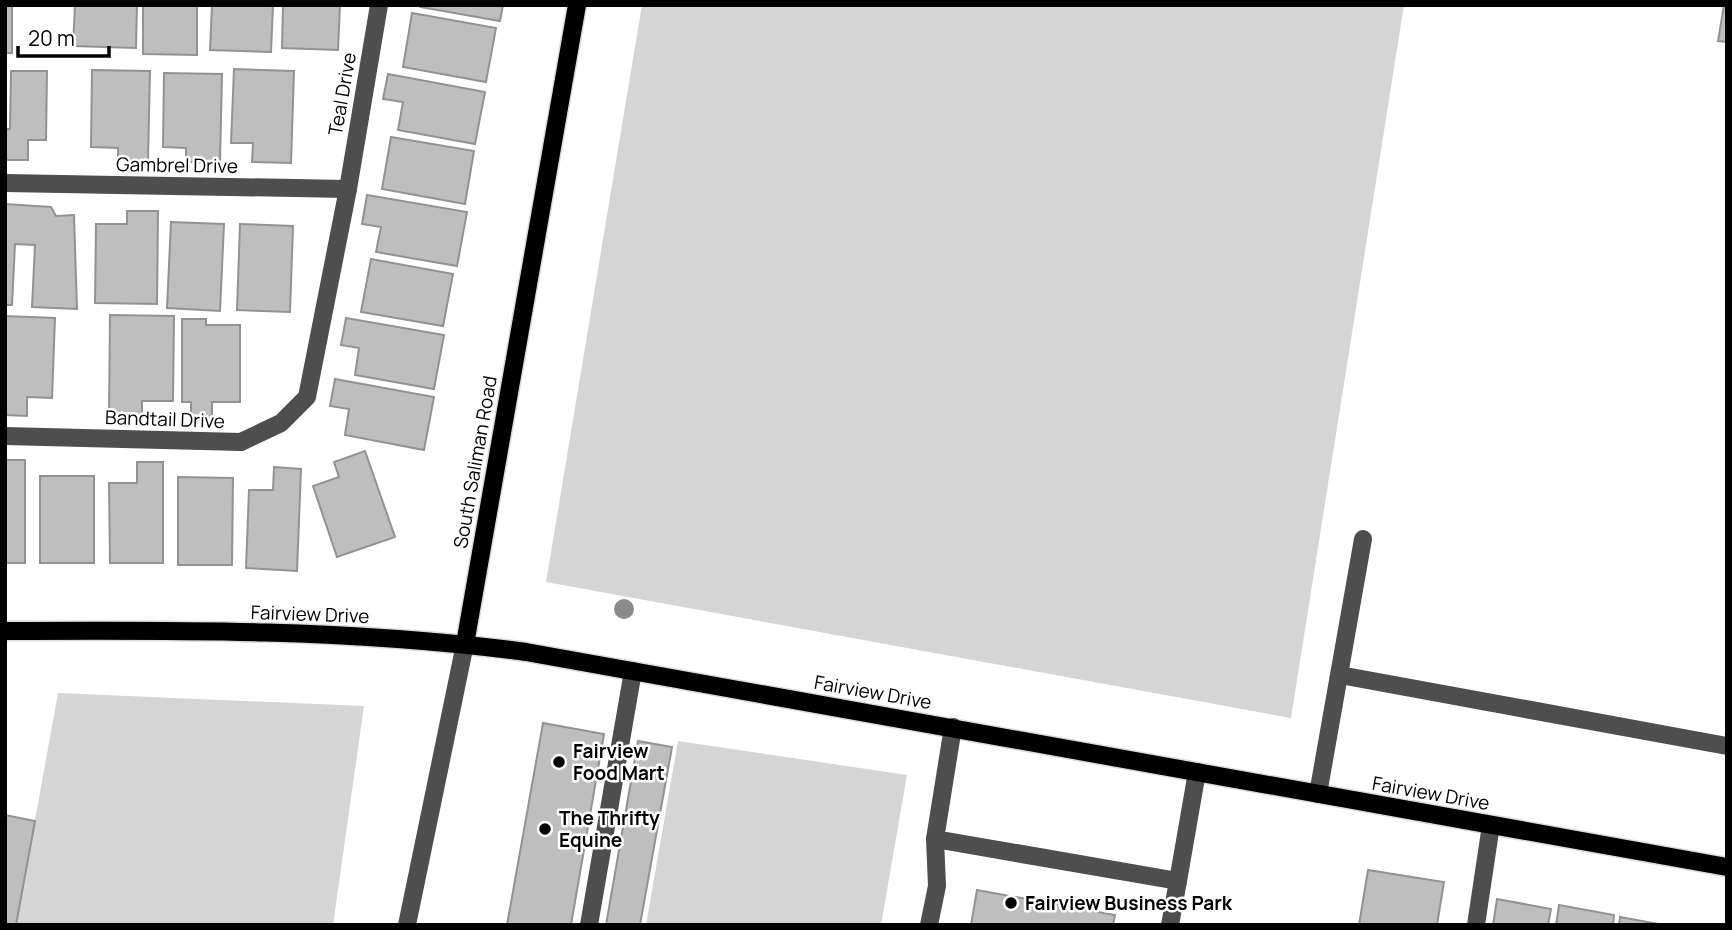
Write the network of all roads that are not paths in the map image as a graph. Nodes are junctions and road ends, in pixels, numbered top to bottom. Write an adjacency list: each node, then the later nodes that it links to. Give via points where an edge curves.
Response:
1 (379, 5): 4 (street, Teal Drive)
2 (577, 5): 8 (main road, South Saliman Road)
3 (5, 183): 4 (street, Gambrel Drive)
4 (348, 189): 5 (street, Bandtail Drive, via 307,397 281,423 241,442)
5 (5, 436)
6 (1363, 539): 10 (street)
7 (5, 631): 8 (main road, Fairview Drive, via 363,636)
8 (465, 644): 9 (main road, Fairview Drive); 19 (street, South Saliman Road)
9 (633, 671): 11 (main road, Fairview Drive); 20 (street)
10 (1340, 675): 12 (street); 14 (street)
11 (953, 727): 13 (main road, Fairview Drive); 16 (street)
12 (1727, 746)
13 (1196, 772): 14 (main road, Fairview Drive); 18 (street)
14 (1318, 794): 15 (main road, Fairview Drive)
15 (1491, 825): 17 (main road, Fairview Drive); 23 (street)
16 (935, 839): 18 (street); 21 (street, via 937,886)
17 (1727, 867)
18 (1178, 881): 22 (street)
19 (407, 925)
20 (589, 925)
21 (929, 925)
22 (1170, 925)
23 (1476, 925)

